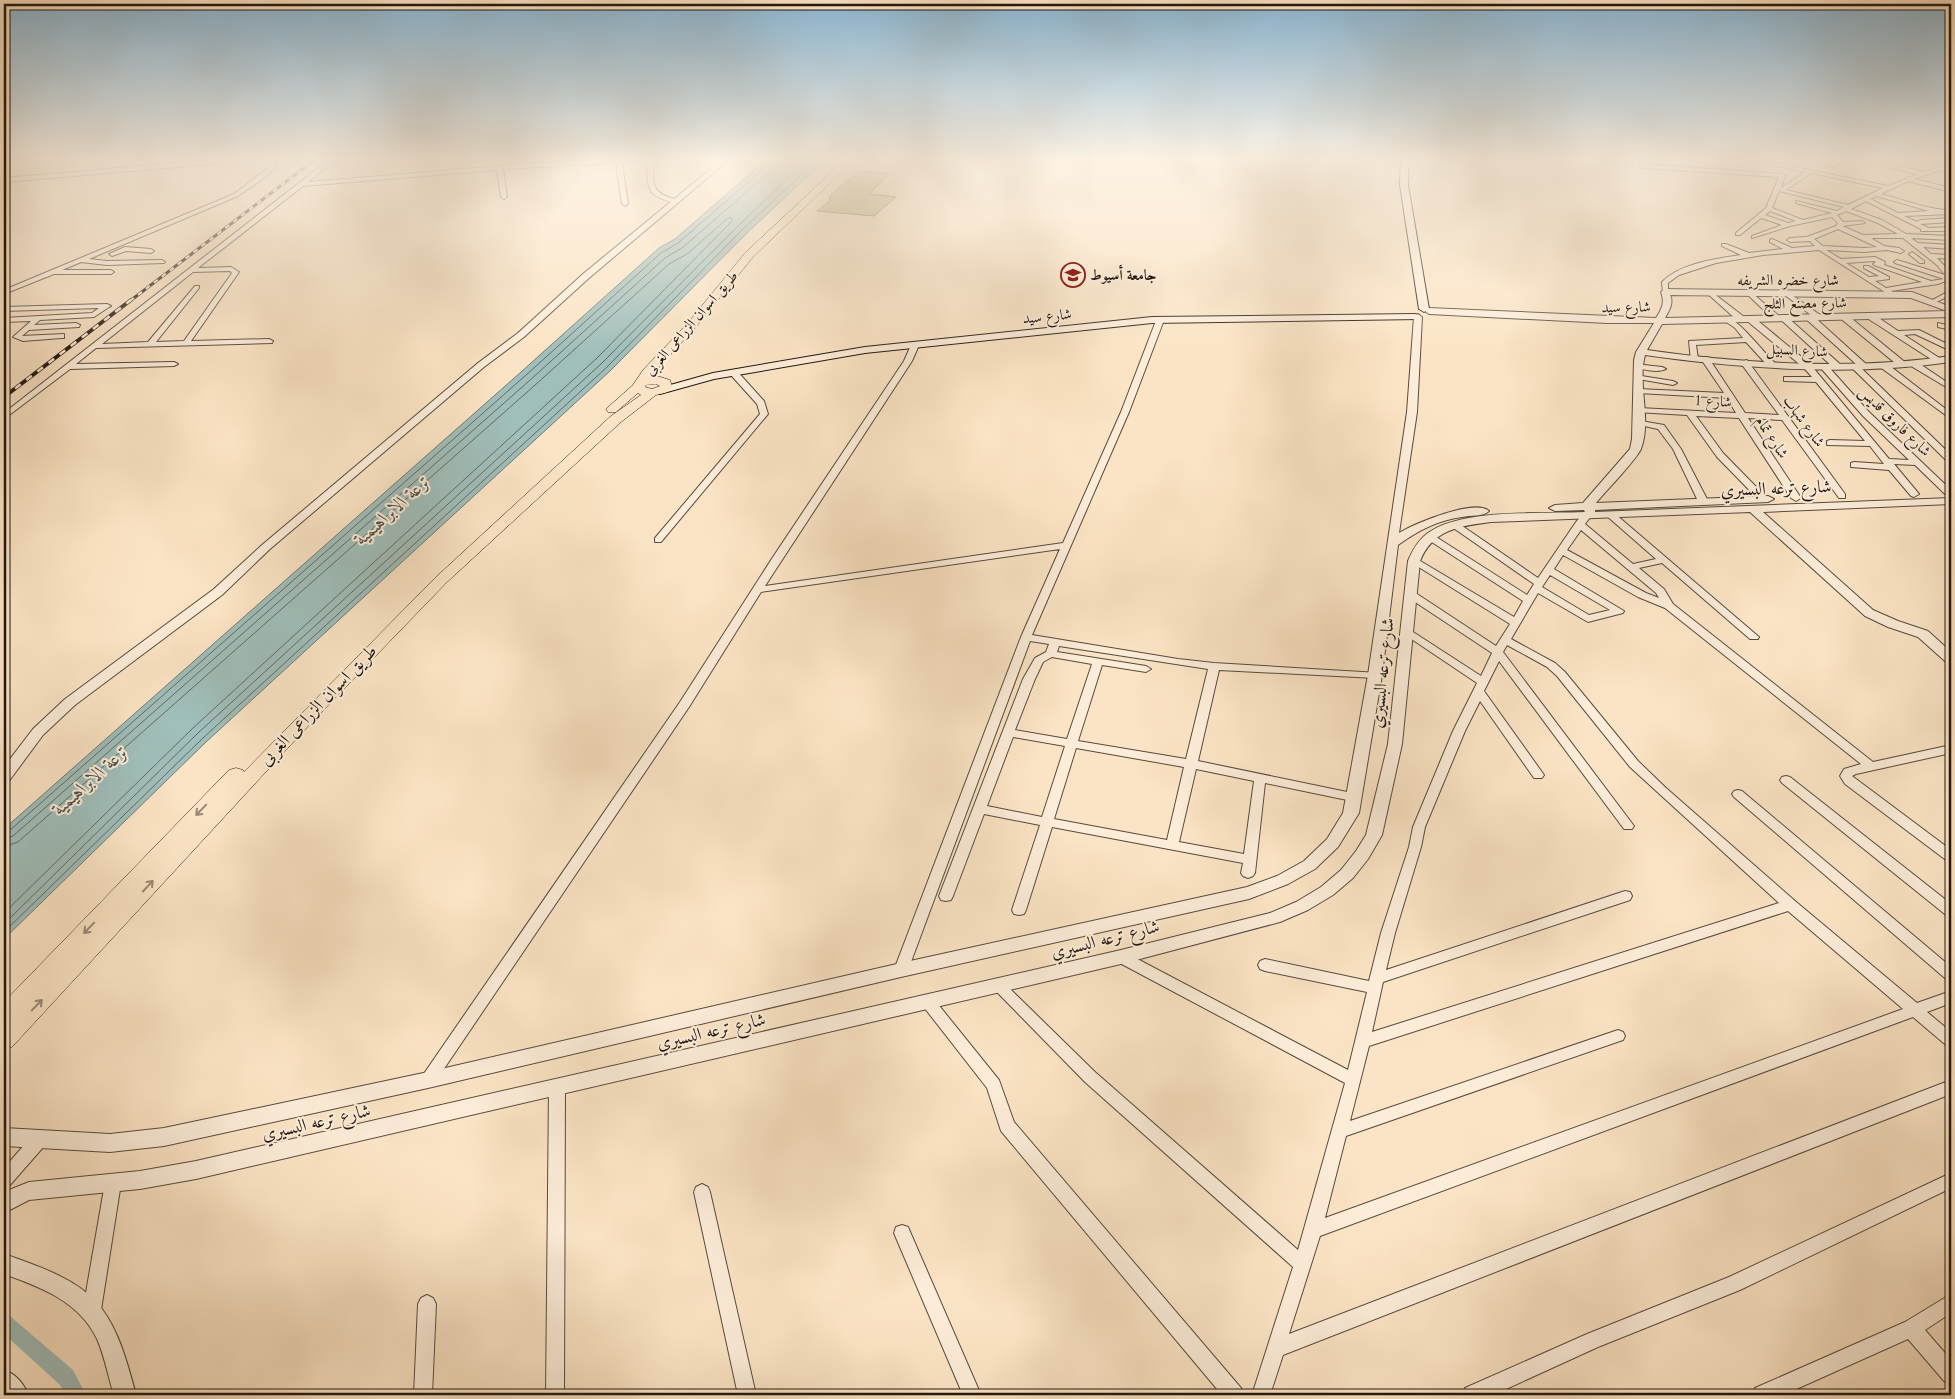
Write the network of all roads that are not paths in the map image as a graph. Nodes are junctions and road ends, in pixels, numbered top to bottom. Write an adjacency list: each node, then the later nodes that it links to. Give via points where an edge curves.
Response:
1 (168, 223): 47 (street)
2 (253, 223): 56 (street)
3 (650, 223): 184 (street, via 266,547 218,592 70,702 38,732)
4 (783, 223): 125 (main road, طريق اسوان الزراعى الغربى, via 750,255 647,373)
5 (792, 223): 125 (main road, طريق اسوان الزراعى الغربى, via 758,256 663,368)
6 (1406, 223): 15 (main road)
7 (1784, 223): 16 (street)
8 (1797, 223): 16 (street)
9 (1837, 223): 19 (street)
10 (1852, 223): 19 (street)
11 (1853, 223): 20 (street)
12 (1882, 223): 26 (street)
13 (1752, 224): 18 (street); 23 (street)
14 (1908, 224): 21 (street); 21 (street)
15 (1411, 225): 75 (main road)
16 (1789, 225): 18 (street); 22 (street)
17 (1951, 229): 21 (street)
18 (1776, 230): 24 (street); 25 (street)
19 (1839, 230): 20 (street); 30 (street)
20 (1860, 230): 26 (street, via 1884,236); 38 (street)
21 (1928, 230)
22 (1809, 231)
23 (1738, 234)
24 (1764, 234): 27 (street); 29 (street)
25 (1795, 234)
26 (1904, 235): 28 (street); 34 (street)
27 (1754, 237)
28 (1951, 238)
29 (1781, 239)
30 (1813, 239): 31 (street); 36 (street)
31 (1790, 240)
32 (1772, 241): 40 (street)
33 (1724, 245): 43 (street)
34 (1917, 245): 35 (street); 44 (street)
35 (1951, 246)
36 (1819, 248): 37 (street); 40 (street); 46 (street)
37 (1836, 248): 38 (street); 46 (street)
38 (1879, 248): 41 (street); 52 (street)
39 (151, 251): 49 (street, via 124,249)
40 (1792, 251): 43 (street)
41 (1901, 251)
42 (1912, 254): 52 (street)
43 (1749, 256): 65 (street, via 1680,271 1665,282)
44 (1930, 256): 45 (street); 51 (street)
45 (1951, 256)
46 (1842, 257): 61 (street); 62 (street, via 1876,259)
47 (79, 260): 49 (street); 57 (street)
48 (143, 261): 49 (street); 50 (street); 55 (street)
49 (92, 262)
50 (162, 262)
51 (1937, 262): 52 (street); 53 (street); 60 (street)
52 (1909, 263): 60 (street, via 1910,268)
53 (1951, 263)
54 (1866, 267): 61 (street, via 1887,278)
55 (134, 269)
56 (194, 270): 99 (street, via 231,269 236,272); 102 (street)
57 (51, 272): 58 (street); 64 (street)
58 (64, 272): 59 (street); 71 (street)
59 (112, 272)
60 (1949, 278): 62 (street)
61 (1869, 279): 66 (street)
62 (1932, 283): 66 (street)
63 (197, 287): 100 (street)
64 (4, 292)
65 (1665, 292): 68 (street, شارع خضره الشريفه); 83 (street, via 1658,307); 87 (street, via 1668,303)
66 (1889, 292): 70 (street, شارع خضره الشريفه); 72 (street, شارع خضره الشريفه)
67 (1951, 292): 72 (street)
68 (1711, 294): 69 (street, شارع خضره الشريفه); 82 (street)
69 (1750, 294): 70 (street, شارع خضره الشريفه); 79 (street)
70 (1787, 294): 81 (street)
71 (4, 298)
72 (1932, 302): 74 (street, شارع خضره الشريفه)
73 (4, 310): 78 (street, via 107,306 94,315)
74 (1951, 312): 77 (street, شارع مصنع الثلج)
75 (1419, 313): 83 (street, شارع سيد); 86 (main road, شارع سيد); 88 (street, شارع سيد); 154 (street, via 1412,412)
76 (1843, 316): 77 (street, شارع مصنع الثلج); 81 (street, شارع مصنع الثلج); 112 (street)
77 (1870, 316): 94 (street)
78 (39, 317): 85 (street); 91 (street)
79 (1779, 317): 80 (street, شارع مصنع الثلج); 82 (street, شارع مصنع الثلج); 118 (street)
80 (1809, 317): 81 (street, شارع مصنع الثلج); 115 (street)
81 (1819, 317)
82 (1744, 318): 84 (street, شارع مصنع الثلج); 113 (street)
83 (1646, 319): 87 (street, شارع سيد)
84 (1728, 319): 87 (street, شارع مصنع الثلج); 97 (street)
85 (4, 320)
86 (1156, 321): 101 (main road, شارع سيد); 155 (street, via 1154,340)
87 (1659, 321): 88 (street, شارع سيد); 103 (street)
88 (1637, 324): 103 (street, via 1643,335)
89 (76, 325): 91 (street)
90 (1942, 325): 92 (street)
91 (27, 328): 95 (street, via 18,338)
92 (1951, 328)
93 (1927, 330): 98 (street)
94 (1897, 333): 104 (street, via 1916,332); 107 (street)
95 (61, 336)
96 (269, 340): 99 (street)
97 (1748, 340): 105 (street, via 1692,343); 110 (street)
98 (1951, 340)
99 (186, 342): 100 (street)
100 (151, 343): 102 (street)
101 (915, 345): 120 (main road, شارع سيد); 162 (street, via 908,361)
102 (95, 346): 117 (street)
103 (1643, 349): 105 (street, شارع السبيل); 121 (street)
104 (1951, 349)
105 (1694, 359): 106 (street, شارع السبيل)
106 (1705, 359): 108 (street, شارع السبيل); 128 (street, شارع تمام)
107 (1946, 361): 111 (street, شارع السبيل)
108 (1744, 362): 110 (street, شارع السبيل); 134 (street, شارع شهاب)
109 (174, 364): 117 (street)
110 (1771, 364): 113 (street, شارع السبيل)
111 (1914, 364): 112 (street, شارع السبيل); 126 (street)
112 (1903, 365): 116 (street, شارع السبيل)
113 (1807, 366): 114 (street, شارع السبيل); 123 (street)
114 (1823, 366): 118 (street, شارع السبيل); 139 (street, شارع فاروق قديس, via 1866,414)
115 (1859, 366): 116 (street, شارع السبيل); 118 (street, شارع السبيل); 138 (street)
116 (1883, 366): 133 (street)
117 (68, 367): 132 (street)
118 (1838, 367)
119 (1662, 370): 121 (street)
120 (733, 372): 125 (main road, شارع سيد); 153 (street, via 761,403 764,414)
121 (1638, 372): 124 (street); 127 (street)
122 (1788, 379): 123 (street)
123 (1819, 380): 137 (street)
124 (1673, 382)
125 (653, 386): 208 (main road, طريق اسوان الزراعى الغربى, one-way to 208, via 623,398 422,584); 210 (main road, طريق اسوان الزراعى الغربى, one-way to 125, via 304,720 451,570)
126 (1951, 388)
127 (1638, 391): 128 (street); 129 (street)
128 (1728, 396): 131 (street, شارع تمام)
129 (1639, 410): 130 (street, شارع 1); 135 (street)
130 (1690, 413): 131 (street, شارع 1); 148 (street)
131 (1742, 416): 134 (street, شارع 1); 145 (street, شارع تمام)
132 (4, 417)
133 (1951, 417)
134 (1786, 418): 143 (street, شارع شهاب)
135 (1638, 422): 146 (street, via 1661,427 1677,449); 149 (street, via 1635,450)
136 (1830, 443): 137 (street)
137 (1872, 444): 140 (street)
138 (1951, 460)
139 (1918, 463): 140 (street); 144 (street, شارع فاروق قديس)
140 (1889, 464): 141 (street); 142 (street)
141 (1854, 465)
142 (1914, 494): 143 (street, شارع ترعه البسيري); 144 (street, شارع ترعه البسيري)
143 (1842, 496): 147 (street, شارع ترعه البسيري)
144 (1951, 496): 147 (street, شارع ترعه البسيري)
145 (1796, 498): 147 (street, شارع ترعه البسيري); 148 (street, شارع ترعه البسيري)
146 (1703, 501): 148 (street, شارع ترعه البسيري); 149 (street, شارع ترعه البسيري)
147 (1813, 502): 148 (street, شارع ترعه البسيري)
148 (1758, 504): 150 (street, شارع ترعه البسيري); 172 (street, via 1869,613 1923,634)
149 (1586, 515): 150 (street, شارع ترعه البسيري); 151 (street, شارع ترعه البسيري, via 1491,519); 154 (street, شارع ترعه البسيري, via 1482,511 1449,515 1422,523); 156 (street); 159 (street)
150 (1612, 515): 158 (street)
151 (1455, 525): 152 (street, شارع ترعه البسيري); 161 (street)
152 (1430, 537): 157 (street, شارع ترعه البسيري, via 1419,548); 164 (street)
153 (658, 540)
154 (1392, 544): 176 (street)
155 (1067, 545): 162 (street); 168 (street)
156 (1561, 550): 160 (street); 165 (street, via 1642,595)
157 (1414, 560): 163 (street, شارع ترعه البسيري); 166 (street)
158 (1664, 560): 159 (street); 169 (street)
159 (1631, 567): 165 (street, via 1660,591)
160 (1548, 570): 161 (street); 161 (street, via 1619,611 1588,619)
161 (1538, 585): 164 (street)
162 (757, 590): 213 (street, via 685,704)
163 (1410, 594): 167 (street, شارع ترعه البسيري); 170 (street)
164 (1528, 600): 166 (street)
165 (1669, 606): 182 (street)
166 (1516, 623): 170 (street)
167 (1406, 632): 177 (street); 199 (street, شارع ترعه البسيري, via 1395,744 1380,814 1374,835 1347,874 1327,891 1274,918)
168 (1026, 636): 171 (street); 201 (street)
169 (1754, 637)
170 (1502, 646): 177 (street); 191 (street); 196 (street, via 1551,666 1561,674 1634,764)
171 (1053, 648): 173 (street); 174 (street); 178 (street, via 1037,662)
172 (1951, 659)
173 (1098, 661): 175 (street); 179 (street)
174 (1214, 666): 176 (street); 181 (street)
175 (1146, 668)
176 (1375, 675): 188 (street)
177 (1480, 686): 183 (street); 203 (street, via 1419,826)
178 (1009, 733): 179 (street); 189 (street)
179 (1072, 743): 181 (street); 190 (street)
180 (1951, 749): 182 (street)
181 (1191, 764): 185 (street); 192 (street)
182 (1872, 767): 193 (street, via 1848,772 1848,781)
183 (1538, 775)
184 (4, 777)
185 (1260, 778): 188 (street); 192 (street, via 1249,866)
186 (1786, 780): 198 (street)
187 (1738, 794): 202 (street)
188 (1352, 798): 201 (street, via 1341,833 1326,852 1305,869 1279,883 1249,893)
189 (978, 809): 190 (street); 194 (street)
190 (1046, 821): 192 (street); 197 (street)
191 (1628, 826)
192 (1172, 845)
193 (1951, 858)
194 (946, 896)
195 (1625, 896): 203 (street)
196 (1790, 905): 207 (street); 212 (street)
197 (1019, 910)
198 (1951, 911)
199 (1121, 957): 204 (street, شارع ترعه البسيري); 214 (street)
200 (1265, 965): 203 (street)
201 (901, 970): 213 (street)
202 (1951, 975)
203 (1375, 984): 212 (street)
204 (998, 986): 206 (street, شارع ترعه البسيري); 228 (street, via 1090,1077)
205 (1951, 997): 207 (street)
206 (928, 1002): 216 (street, شارع ترعه البسيري); 242 (street, via 994,1085 1007,1126)
207 (1916, 1010): 211 (street); 225 (street)
208 (4, 1017)
209 (1618, 1036): 217 (street)
210 (4, 1040)
211 (1951, 1041)
212 (1361, 1042): 214 (street)
213 (428, 1080): 219 (street, via 164,1137 110,1142)
214 (1353, 1080): 217 (street)
215 (1951, 1087): 233 (street)
216 (557, 1088): 222 (street, شارع ترعه البسيري, via 196,1170); 239 (street)
217 (1338, 1132): 225 (street)
218 (4, 1137): 219 (street)
219 (40, 1139): 220 (street)
220 (4, 1180)
221 (1951, 1180): 244 (street, via 1734,1284 1593,1340)
222 (113, 1183): 224 (street, شارع ترعه البسيري, via 29,1191); 231 (street)
223 (702, 1192): 240 (street)
224 (4, 1204)
225 (1313, 1230): 228 (street)
226 (902, 1233): 241 (street)
227 (4, 1264): 231 (street, via 57,1284)
228 (1303, 1265): 233 (street)
229 (1951, 1303): 232 (street)
230 (427, 1304): 238 (street)
231 (92, 1310): 237 (street, via 103,1326)
232 (1911, 1328): 234 (street); 245 (street)
233 (1277, 1348): 243 (street)
234 (1951, 1374)
235 (4, 1381): 236 (street)
236 (17, 1395)
237 (125, 1395)
238 (423, 1395)
239 (555, 1395)
240 (747, 1395)
241 (972, 1395)
242 (1234, 1395)
243 (1261, 1395)
244 (1472, 1395)
245 (1762, 1395)

